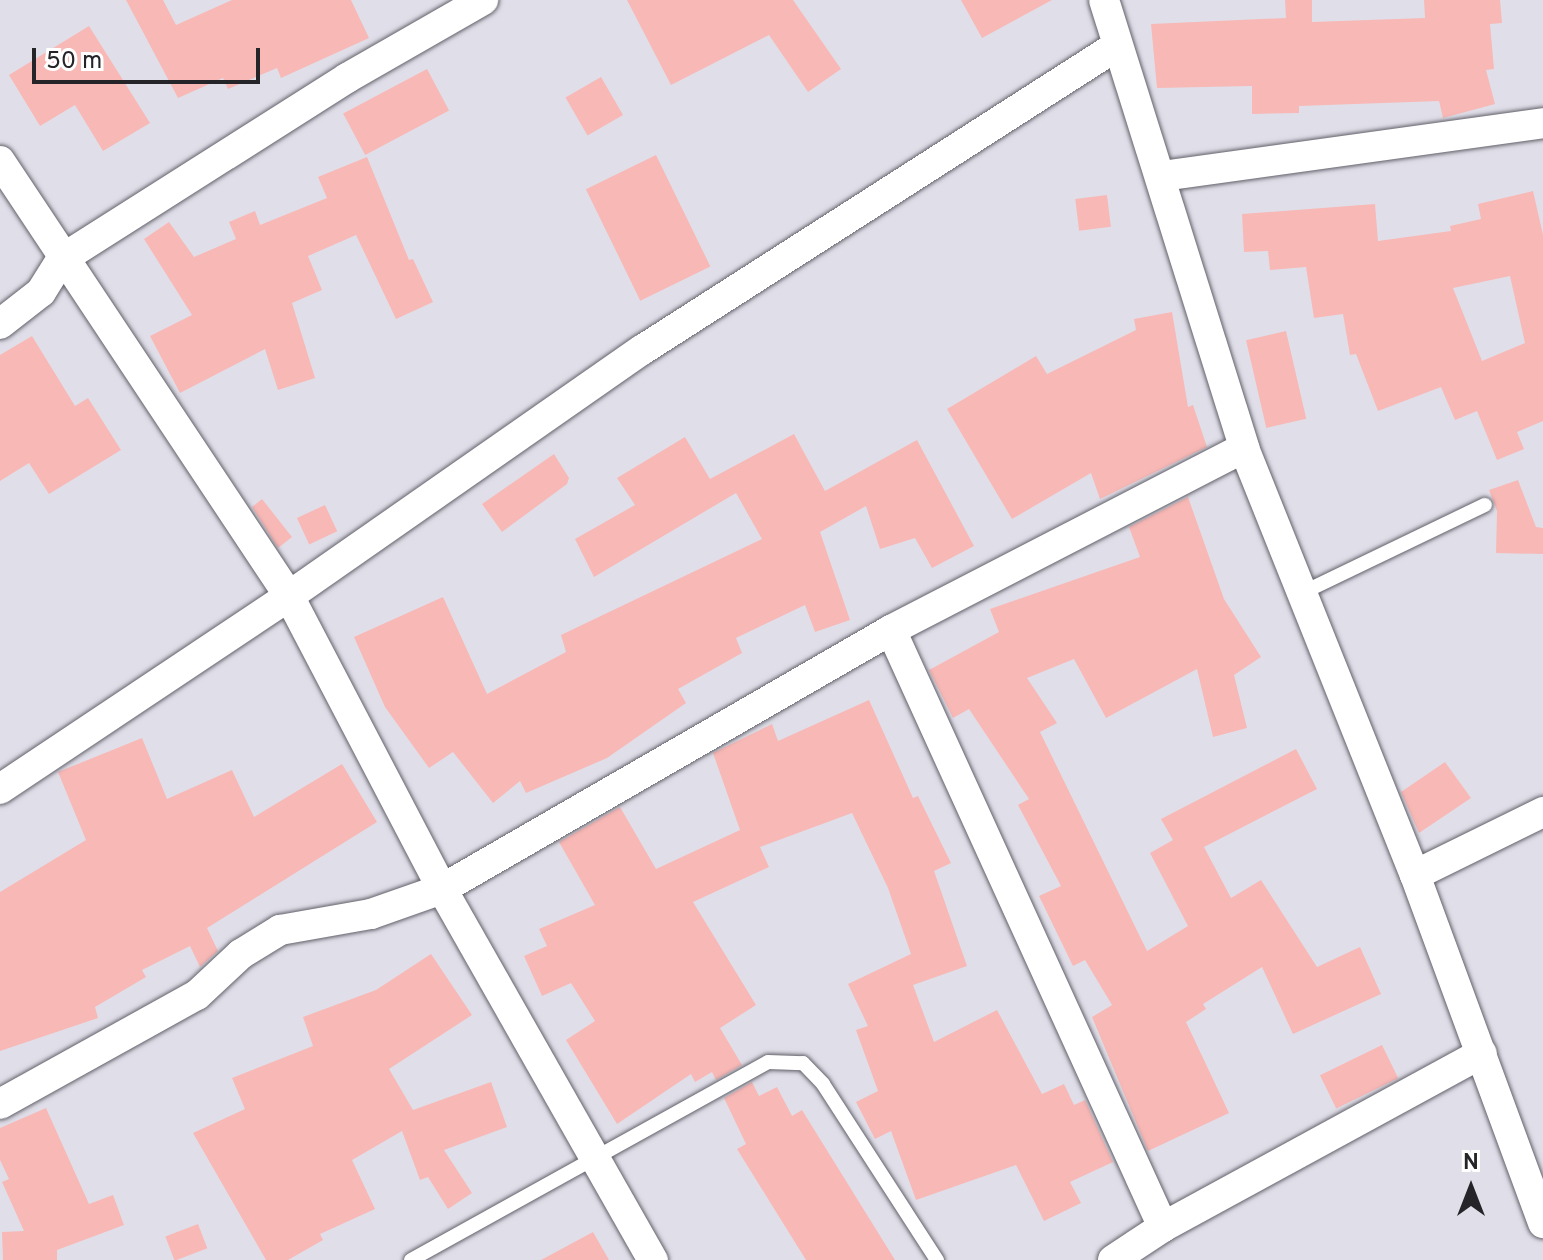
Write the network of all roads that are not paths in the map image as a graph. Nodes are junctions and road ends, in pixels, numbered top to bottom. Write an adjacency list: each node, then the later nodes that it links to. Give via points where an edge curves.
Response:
1 (483, 0): 7 (street, via 347,78)
2 (1104, 0): 3 (street)
3 (1115, 47): 6 (street); 12 (street, via 642,350)
4 (1543, 123): 6 (street)
5 (0, 161): 7 (street)
6 (1162, 176): 9 (street)
7 (62, 259): 8 (street, via 41,292); 12 (street)
8 (0, 324)
9 (1244, 448): 11 (street); 13 (street)
10 (1485, 505): 11 (lane)
11 (1302, 593): 16 (street)
12 (289, 596): 14 (street); 17 (street)
13 (891, 630): 17 (street); 22 (street)
14 (0, 789)
15 (1543, 812): 16 (street)
16 (1415, 875): 18 (street)
17 (442, 889): 19 (street, via 371,914 280,930 241,954 197,995); 20 (street)
18 (1482, 1053): 21 (street); 22 (street)
19 (0, 1104)
20 (596, 1153): 23 (lane); 24 (street); 25 (lane, via 768,1062 803,1063 823,1084)
21 (1543, 1223)
22 (1163, 1227): 26 (street)
23 (411, 1260)
24 (653, 1260)
25 (937, 1260)
26 (1113, 1260)

